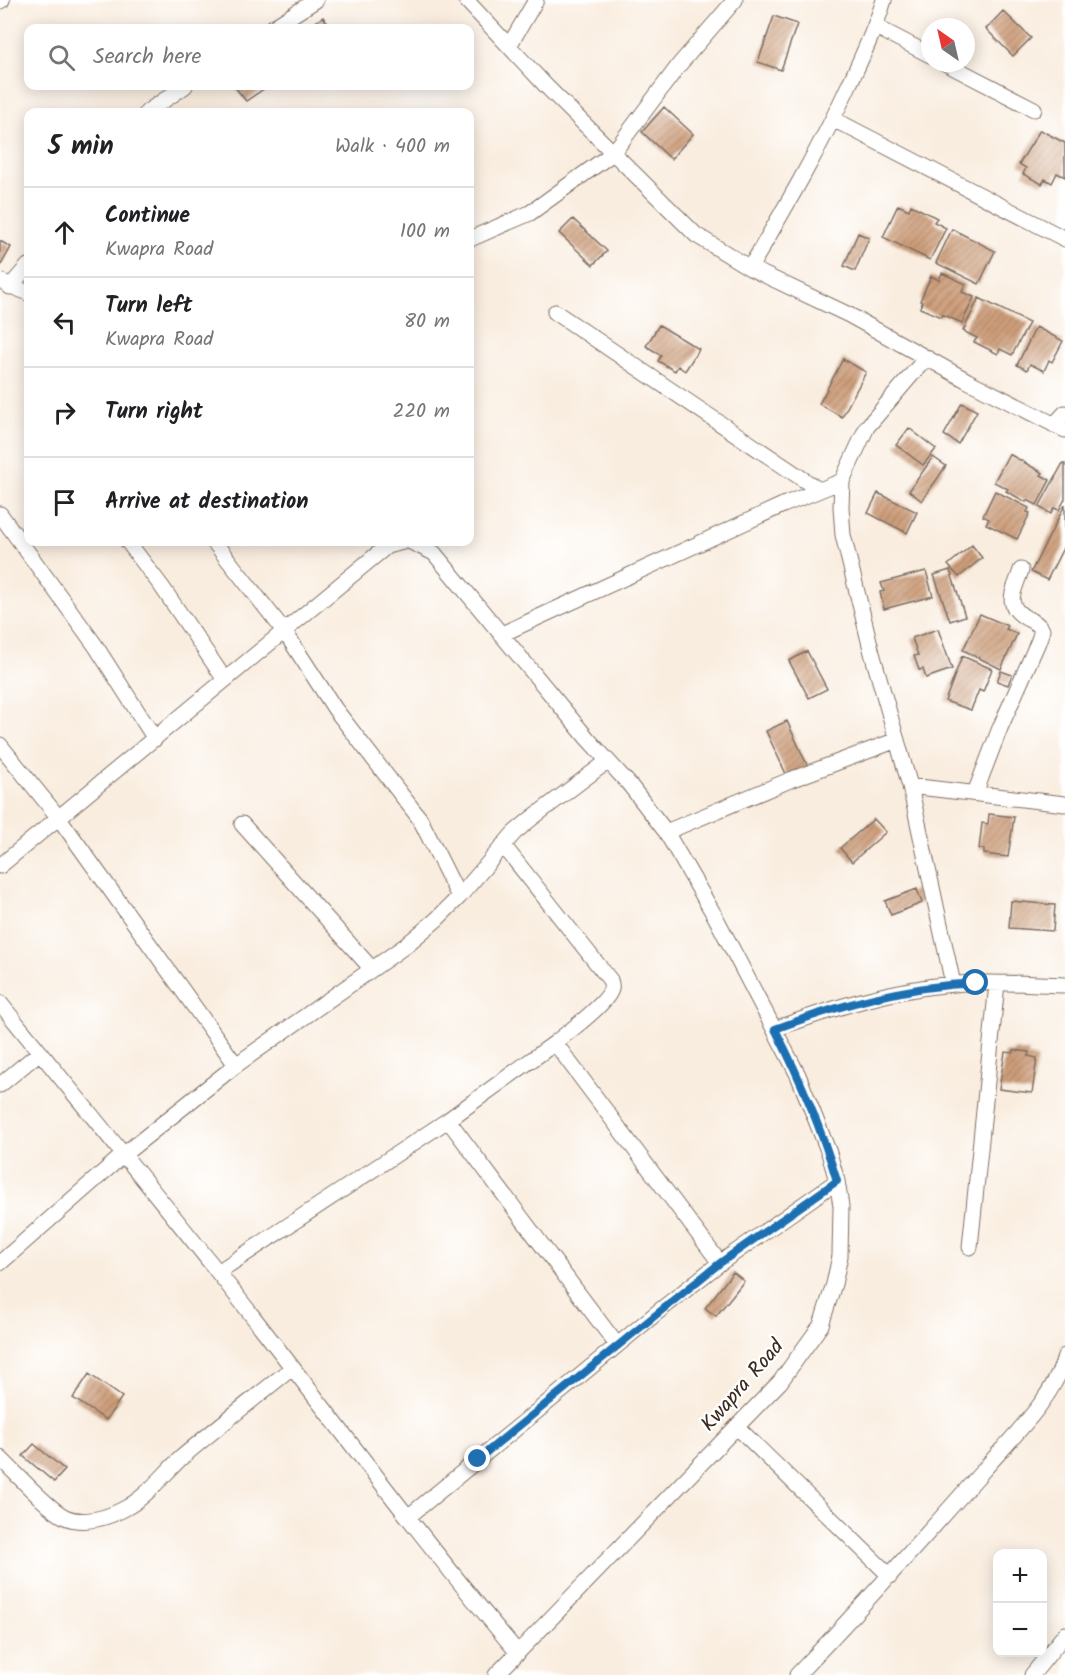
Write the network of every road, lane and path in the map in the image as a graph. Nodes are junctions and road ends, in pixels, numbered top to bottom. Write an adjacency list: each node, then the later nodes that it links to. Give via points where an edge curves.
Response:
1 (316, 0): 6 (street)
2 (466, 0): 8 (street)
3 (536, 0): 8 (street)
4 (735, 0): 15 (street, via 679,65)
5 (884, 0): 7 (street)
6 (278, 24)
7 (876, 27): 9 (street); 14 (street)
8 (509, 46): 15 (street)
9 (921, 50)
10 (962, 72): 13 (street)
11 (179, 90): 12 (street)
12 (153, 108)
13 (1034, 109)
14 (833, 119): 17 (street); 18 (street)
15 (613, 153): 16 (street, via 530,213); 18 (street, via 696,235)
16 (474, 237)
17 (1065, 238)
18 (750, 268): 23 (street)
19 (24, 269): 20 (street)
20 (5, 284): 21 (street)
21 (24, 291)
22 (555, 312): 27 (street)
23 (926, 357): 25 (street); 26 (street, via 867,427)
24 (1065, 413): 25 (street)
25 (1059, 428)
26 (842, 481): 27 (street); 38 (street, via 843,535)
27 (819, 490): 35 (street)
28 (0, 514): 37 (street, via 95,645)
29 (131, 546): 36 (street)
30 (217, 546): 34 (street)
31 (387, 546): 34 (street)
32 (419, 546): 35 (street, Kwapra Road, via 434,553)
33 (1021, 570): 42 (street, via 1012,606 1042,630)
34 (285, 632): 36 (street); 49 (street, via 335,709 420,819)
35 (502, 634): 40 (street, Kwapra Road)
36 (225, 680): 37 (street)
37 (155, 739): 44 (street)
38 (897, 740): 41 (street); 46 (street)
39 (0, 746): 44 (street)
40 (608, 761): 46 (street, Kwapra Road); 47 (street)
41 (910, 786): 42 (street); 51 (street)
42 (975, 793): 43 (street)
43 (1065, 804)
44 (59, 818): 48 (street); 58 (street)
45 (242, 824): 50 (street)
46 (666, 831): 55 (street, Kwapra Road)
47 (503, 845): 49 (street); 56 (street, via 610,980 608,996)
48 (0, 866)
49 (459, 897): 50 (street, via 405,946)
50 (372, 968): 58 (street)
51 (952, 984): 52 (street); 55 (street, via 873,997)
52 (998, 984): 53 (street); 63 (street)
53 (1065, 985)
54 (0, 1003): 57 (street)
55 (775, 1029): 62 (street, Kwapra Road, via 829,1153)
56 (555, 1043): 60 (street); 65 (street)
57 (40, 1052): 59 (street); 61 (street)
58 (236, 1065): 61 (street)
59 (0, 1085)
60 (448, 1120): 66 (street); 67 (street)
61 (123, 1155): 64 (street); 66 (street)
62 (837, 1181): 65 (street); 70 (street, Kwapra Road, via 842,1214 840,1256 820,1324 780,1382)
63 (970, 1247)
64 (0, 1263)
65 (720, 1263): 67 (street)
66 (218, 1272): 69 (street)
67 (617, 1345): 72 (street)
68 (1064, 1367): 73 (street, via 1034,1412)
69 (292, 1368): 71 (street, via 181,1459 143,1496 123,1510 100,1518 82,1521 65,1517); 72 (street)
70 (737, 1427): 73 (street); 75 (street, Kwapra Road)
71 (0, 1458)
72 (408, 1517): 75 (street)
73 (890, 1576): 77 (street)
74 (1065, 1635): 78 (street)
75 (518, 1653): 76 (street, Kwapra Road)
76 (496, 1675)
77 (797, 1675)
78 (1032, 1675)

